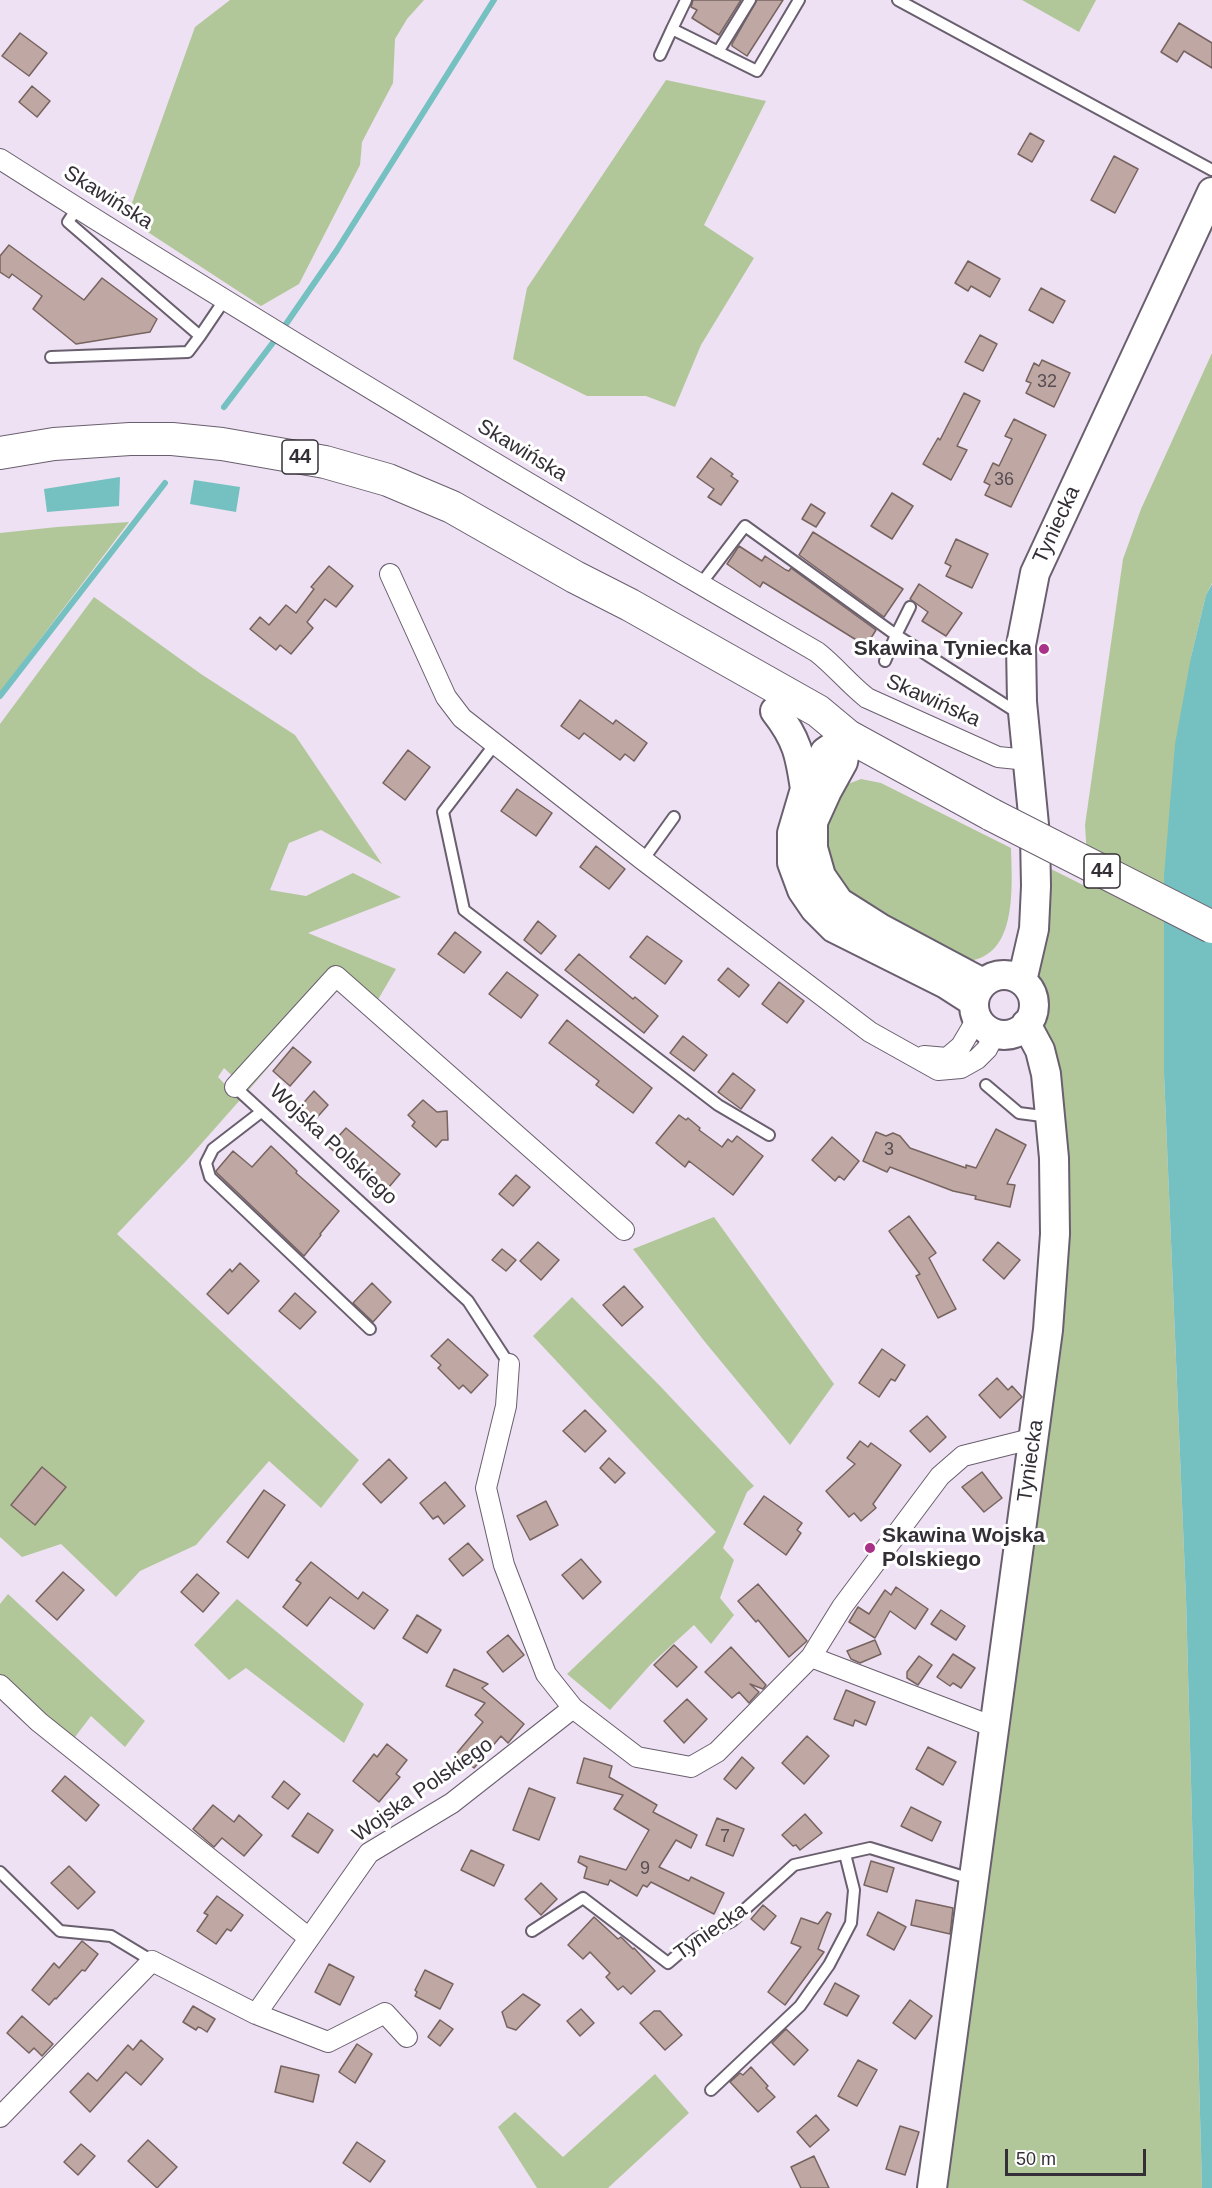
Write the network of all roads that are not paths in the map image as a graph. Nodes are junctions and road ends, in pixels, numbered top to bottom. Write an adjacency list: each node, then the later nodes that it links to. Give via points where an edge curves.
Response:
1 (686, 0): 5 (lane)
2 (750, 0): 6 (lane)
3 (799, 0): 6 (lane, via 757,70)
4 (898, 0): 9 (lane)
5 (672, 29): 6 (lane); 7 (lane)
6 (718, 52)
7 (660, 55)
8 (0, 159): 11 (street, Skawińska)
9 (1212, 170)
10 (1212, 192): 23 (street, Tyniecka, via 1035,573 1021,645)
11 (78, 207): 12 (street, Skawińska); 13 (lane, via 68,222)
12 (225, 299): 13 (lane); 18 (street, Skawińska)
13 (200, 336): 14 (lane, via 188,352)
14 (51, 357)
15 (0, 453): 17 (main road, 44, via 54,444 172,439 324,462 388,480 452,507)
16 (390, 574): 25 (street, via 446,697 462,718)
17 (575, 577): 22 (main road, 44, via 664,643); 24 (main road, 44, via 818,711)
18 (700, 585): 20 (lane, via 745,526); 26 (street, Skawińska, via 817,652 867,698 998,757)
19 (910, 607): 20 (lane)
20 (896, 635): 21 (lane); 23 (lane)
21 (885, 661)
22 (776, 711): 24 (main road, 44, via 808,730); 27 (street, via 795,743)
23 (1024, 716): 26 (street, Tyniecka)
24 (848, 736): 27 (street, via 825,752); 30 (main road, 44, bridge, via 992,815); 31 (street, via 843,762 813,822 813,848 821,876 839,902)
25 (495, 744): 29 (street); 37 (lane, via 443,812 464,910 718,1105)
26 (1028, 759): 31 (street, Tyniecka, via 1035,836 1034,929)
27 (805, 789): 31 (street, via 792,833 792,863 802,890 815,909 834,928)
28 (674, 817): 29 (lane)
29 (643, 860): 31 (street, via 870,1032 911,1055 946,1058 961,1046)
30 (1212, 927)
31 (992, 1004): 32 (street, via 1019,1031); 32 (street, via 1033,997 1032,1016); 36 (street, Tyniecka)
32 (1026, 1024): 36 (street, Tyniecka, via 1042,1058)
33 (986, 1085): 36 (lane, via 1019,1113)
34 (235, 1086): 35 (lane, Wojska Polskiego); 38 (street, Wojska Polskiego, via 336,976)
35 (261, 1112): 39 (lane, via 213,1149 206,1163 210,1178); 40 (lane, Wojska Polskiego, via 468,1301)
36 (1050, 1114): 41 (street, Tyniecka, via 1055,1234)
37 (769, 1135)
38 (624, 1230)
39 (370, 1329)
40 (509, 1364): 44 (street, Wojska Polskiego, via 506,1406 486,1488 504,1564 546,1674)
41 (1035, 1438): 42 (street, Wojska Polskiego, via 963,1456 940,1476 842,1607); 45 (street, Tyniecka)
42 (811, 1658): 44 (street, Wojska Polskiego, via 717,1752 691,1767 637,1756); 45 (street)
43 (0, 1685): 50 (street, via 48,1729)
44 (573, 1708): 50 (street, Wojska Polskiego, via 452,1803 369,1853)
45 (994, 1727): 48 (street, Tyniecka)
46 (845, 1854): 48 (lane, Tyniecka, via 870,1848); 49 (lane, Tyniecka, via 794,1865 732,1921 696,1939 668,1963 583,1898); 54 (lane, via 854,1890 851,1923 829,1965 800,2006)
47 (0, 1872): 51 (lane, via 60,1931 111,1936)
48 (975, 1880): 56 (street, Tyniecka)
49 (532, 1932)
50 (309, 1938): 52 (street, Wojska Polskiego)
51 (154, 1962): 52 (street); 55 (street)
52 (256, 2014): 53 (street, via 328,2042 385,2013)
53 (407, 2037)
54 (711, 2090)
55 (0, 2117)
56 (933, 2188)

